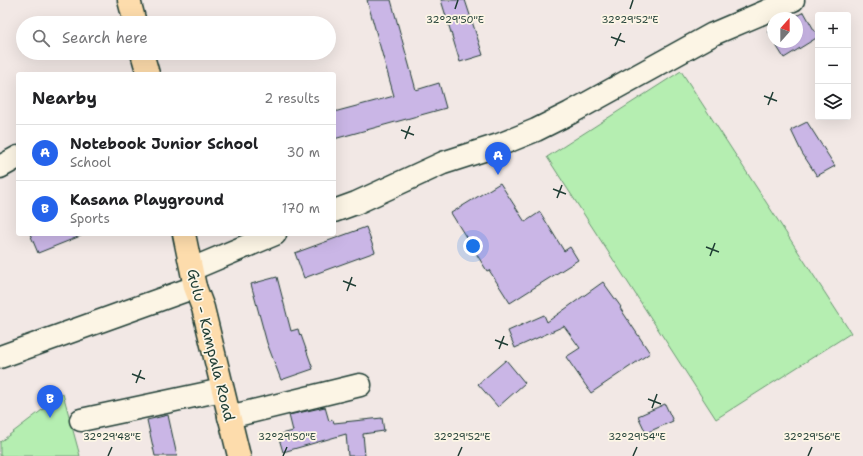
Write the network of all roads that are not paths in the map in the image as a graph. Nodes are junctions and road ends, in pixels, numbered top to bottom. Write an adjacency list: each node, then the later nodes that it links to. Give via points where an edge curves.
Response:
1 (129, 0): 3 (main road)
2 (793, 0): 8 (street, via 713,34 536,130 443,164)
3 (133, 16)
4 (144, 60): 5 (main road)
5 (147, 72)
6 (16, 158): 7 (street)
7 (0, 166)
8 (336, 210)
9 (184, 236): 11 (main road, Gulu - Kampala Road)
10 (271, 236): 11 (street)
11 (194, 278): 12 (street); 14 (main road, Gulu - Kampala Road)
12 (0, 357)
13 (360, 385): 15 (street)
14 (222, 390): 15 (main road, Gulu - Kampala Road); 16 (street)
15 (229, 417): 17 (main road, Gulu - Kampala Road)
16 (81, 420)
17 (239, 456)

